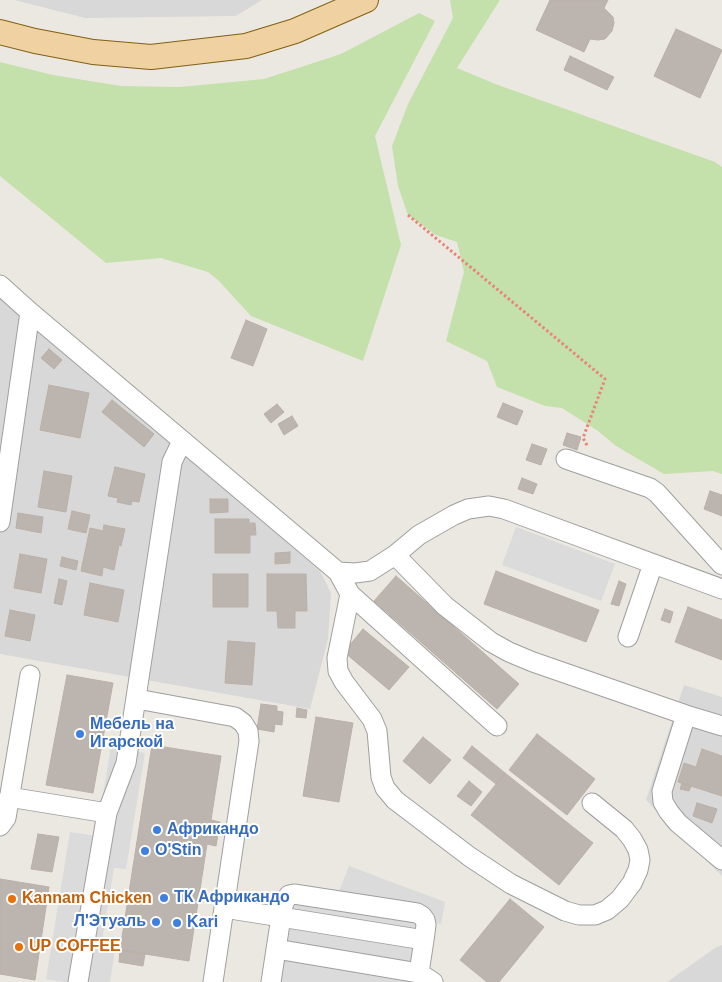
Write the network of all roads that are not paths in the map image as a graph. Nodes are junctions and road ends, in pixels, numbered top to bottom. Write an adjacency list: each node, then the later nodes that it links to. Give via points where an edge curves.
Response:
1 (366, 0): 2 (main road, via 295,31 246,46 151,57 93,52)
2 (0, 32)
3 (0, 285): 4 (street)
4 (30, 312): 5 (street); 7 (street)
5 (182, 441): 11 (street); 16 (street, via 172,462)
6 (566, 459): 10 (street, via 658,493)
7 (0, 522)
8 (395, 555): 9 (street, via 419,535 454,515 489,506); 11 (street, via 370,571); 17 (street, via 445,606 491,642 532,662)
9 (653, 564): 12 (street); 14 (street)
10 (722, 565)
11 (338, 572): 13 (street)
12 (721, 584)
13 (350, 594): 18 (street); 21 (street, via 337,658 338,671 372,719 377,732 381,777 395,800 511,884 564,911 579,915 595,915 620,899 632,883 640,860 638,850 624,829)
14 (628, 637)
15 (30, 675): 20 (street)
16 (137, 699): 22 (street, via 126,763); 25 (street, via 235,717 248,731 250,741)
17 (686, 715): 19 (street); 24 (street, via 662,791 663,802 678,823)
18 (497, 726)
19 (722, 726)
20 (10, 797): 22 (street); 23 (street, via 6,818)
21 (592, 803)
22 (107, 813): 29 (street)
23 (0, 826)
24 (722, 860)
25 (224, 908): 26 (street); 30 (street)
26 (282, 917): 27 (street); 28 (street, via 424,940)
27 (276, 949): 28 (street); 31 (street)
28 (426, 978)
29 (78, 982)
30 (213, 982)
31 (271, 982)

